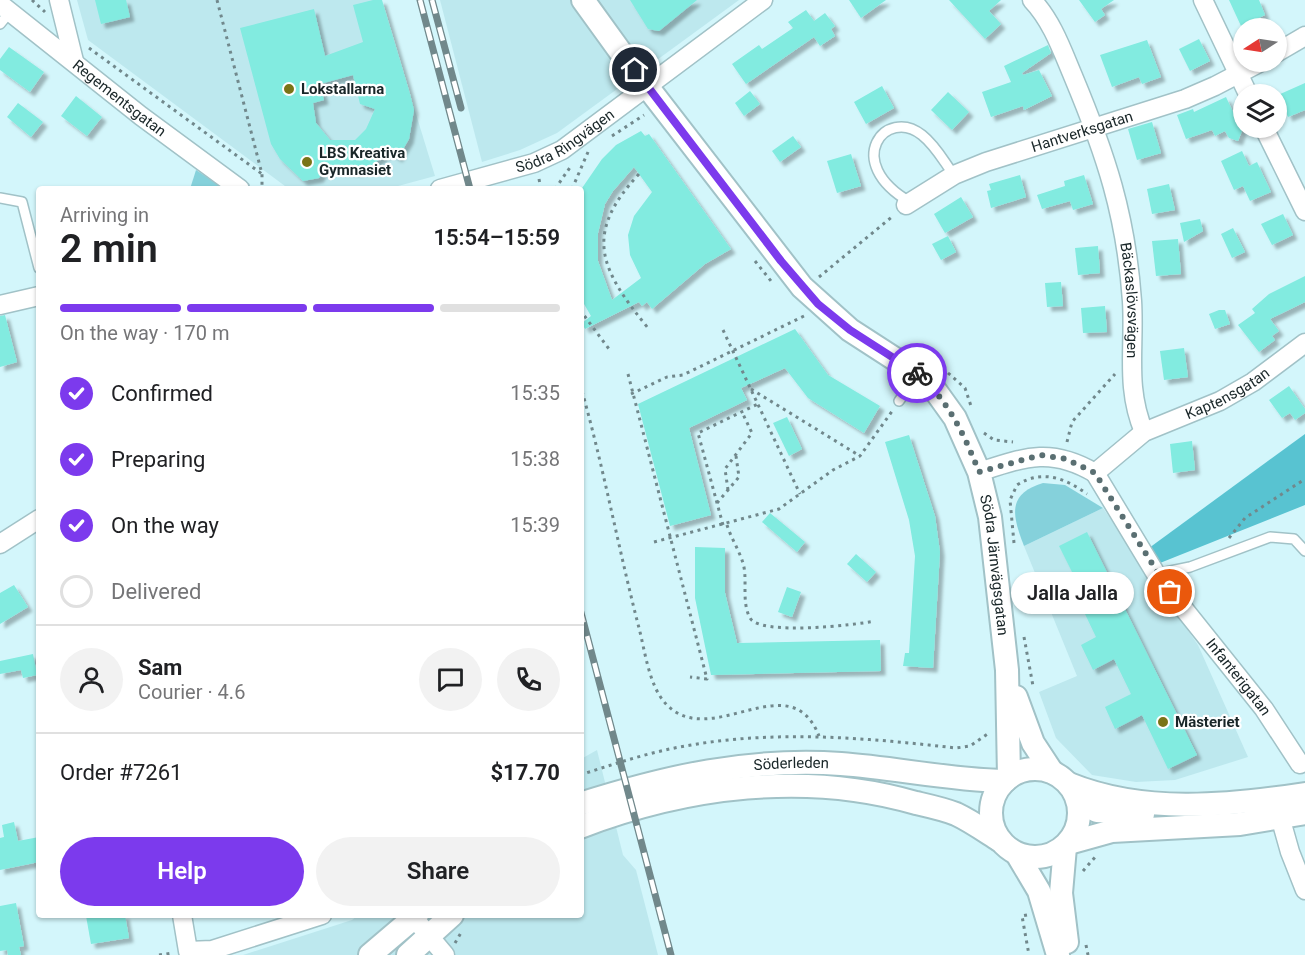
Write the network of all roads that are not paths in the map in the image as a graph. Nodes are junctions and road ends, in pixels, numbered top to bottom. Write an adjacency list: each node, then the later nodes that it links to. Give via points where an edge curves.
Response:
1 (59, 0): 9 (street)
2 (583, 0): 13 (street, Södra Järnvägsgatan)
3 (763, 0): 13 (street, Södra Ringvägen)
4 (1032, 0): 14 (street, Bäckaslövsvägen, via 1053,31)
5 (1203, 0): 11 (street)
6 (4, 13): 9 (street, Regementsgatan)
7 (1305, 36): 8 (street)
8 (1287, 47)
9 (74, 61): 17 (street, Regementsgatan)
10 (1242, 72): 11 (street, Hantverksgatan)
11 (1238, 74): 12 (street); 14 (street, Hantverksgatan, via 1185,99)
12 (1243, 84)
13 (640, 92): 18 (street, Södra Ringvägen, via 549,157); 26 (street, Södra Järnvägsgatan, via 818,304)
14 (1094, 126): 16 (street, Hantverksgatan); 28 (street, Bäckaslövsvägen, via 1121,212 1132,302 1131,383)
15 (1269, 138): 21 (street)
16 (954, 175): 20 (street, Hantverksgatan); 20 (lane, via 921,134 902,128 889,131 874,143 875,168 887,187)
17 (236, 186)
18 (450, 186)
19 (0, 198): 22 (lane, via 22,202)
20 (908, 204)
21 (1305, 211)
22 (36, 256)
23 (36, 297): 24 (street)
24 (0, 305)
25 (1305, 343): 28 (street, Kaptensgatan, via 1220,401)
26 (918, 374): 27 (lane); 29 (street, Södra Järnvägsgatan, via 955,418)
27 (899, 401)
28 (1144, 432): 30 (street)
29 (979, 472): 30 (street, via 1041,455 1066,459); 35 (street, Södra Järnvägsgatan, via 990,517)
30 (1095, 473): 34 (street, Infanterigatan)
31 (36, 521): 32 (street)
32 (0, 544)
33 (1305, 551): 34 (lane, via 1294,538 1270,537 1190,567)
34 (1156, 574): 36 (street, Infanterigatan, via 1264,709)
35 (1008, 670): 37 (street, Södra Järnvägsgatan); 38 (street, Södra Järnvägsgatan, via 1026,728)
36 (1300, 764)
37 (1007, 779): 38 (street, Söderleden, via 1034,769); 40 (street, Söderleden, via 958,780 841,764 758,765 679,775); 44 (street, via 993,798)
38 (1066, 786): 41 (street, Söderleden, via 1142,802 1249,802); 45 (street, via 1080,819)
39 (1305, 794): 41 (street, Söderleden)
40 (584, 803)
41 (1278, 808): 42 (street, Söderleden); 45 (street, Söderleden, via 1240,824 1112,831); 46 (street)
42 (1305, 813)
43 (584, 826): 44 (street, Söderleden, via 674,799 736,789 813,785 887,794 956,814)
44 (1002, 837): 45 (street, Söderleden, via 1037,858 1057,853); 56 (street, via 1039,891)
45 (1067, 845): 57 (street, via 1061,893)
46 (1305, 890)
47 (182, 918): 48 (street, via 188,951 212,950)
48 (313, 918)
49 (413, 918): 53 (street)
50 (416, 918): 52 (street)
51 (449, 918): 52 (street)
52 (429, 936): 54 (street); 55 (street)
53 (370, 955)
54 (408, 955)
55 (445, 955)
56 (1058, 955)
57 (1069, 955)

